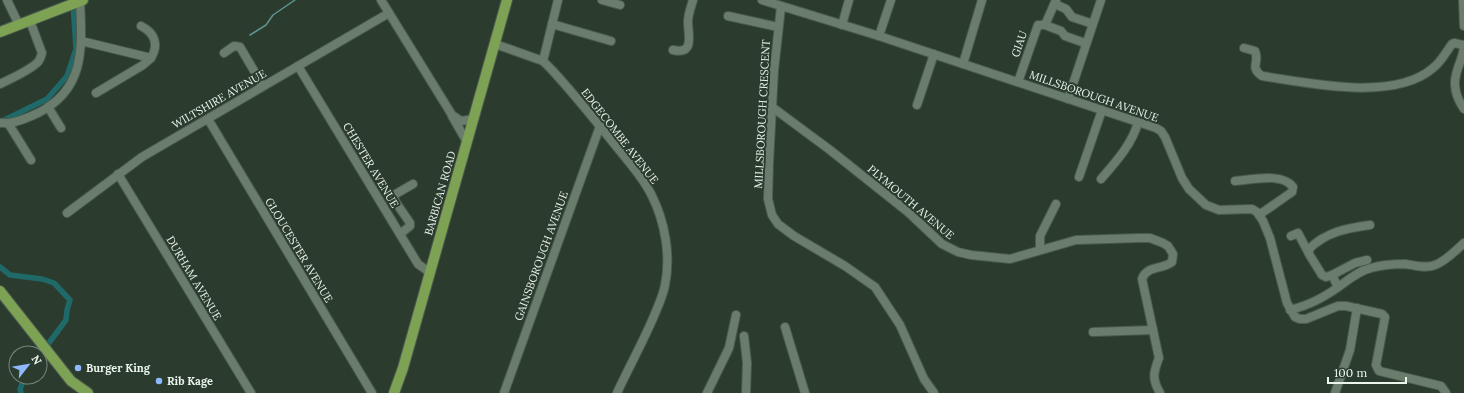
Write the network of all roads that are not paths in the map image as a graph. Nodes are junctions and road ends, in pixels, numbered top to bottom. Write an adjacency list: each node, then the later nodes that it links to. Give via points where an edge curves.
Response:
1 (7, 0): 22 (street)
2 (381, 0): 17 (street)
3 (507, 0): 33 (main road, BARBICAN ROAD)
4 (558, 0): 21 (street)
5 (602, 0): 15 (street)
6 (693, 0): 36 (street, via 688,20 688,46 682,52)
7 (762, 0): 16 (street, MILLSBOROUGH AVENUE)
8 (849, 0): 23 (street)
9 (891, 0): 29 (street)
10 (982, 0): 41 (street)
11 (1101, 0): 47 (street)
12 (1463, 0): 26 (street)
13 (80, 1): 19 (main road); 31 (street)
14 (1055, 2): 20 (street, GIAU, via 1066,9 1072,17); 24 (street, GIAU)
15 (620, 5)
16 (781, 7): 23 (street, MILLSBOROUGH AVENUE); 27 (street, MILLSBOROUGH CRESCENT)
17 (389, 13): 42 (street, WILTSHIRE AVENUE); 53 (street)
18 (728, 16): 27 (street)
19 (30, 21): 22 (main road); 44 (street, via 42,53 41,58)
20 (1090, 23)
21 (552, 24): 30 (street); 40 (street)
22 (19, 25): 28 (main road)
23 (842, 25): 29 (street, MILLSBOROUGH AVENUE)
24 (1046, 25): 32 (street); 43 (street, GIAU, via 1040,24 1037,27)
25 (141, 26): 39 (street, via 147,29 155,43 156,51)
26 (1464, 26)
27 (778, 27): 50 (street, MILLSBOROUGH CRESCENT)
28 (0, 32)
29 (878, 36): 38 (street, MILLSBOROUGH AVENUE)
30 (611, 40)
31 (82, 41): 39 (street); 49 (street, via 79,64 71,84 59,99)
32 (1082, 42)
33 (495, 44): 40 (street, EDGECOMBE AVENUE); 55 (main road, BARBICAN ROAD)
34 (1464, 46): 35 (street, via 1452,44 1440,62 1420,77 1395,85 1358,87 1322,86 1262,76 1254,66 1257,56 1255,51); 51 (street, via 1455,86)
35 (1244, 48)
36 (673, 50)
37 (224, 53): 45 (street, via 234,46 240,47)
38 (934, 54): 41 (street, MILLSBOROUGH AVENUE); 48 (street, via 924,94)
39 (152, 58): 46 (street)
40 (543, 61): 58 (street, EDGECOMBE AVENUE)
41 (964, 62): 43 (street, MILLSBOROUGH AVENUE)
42 (298, 66): 45 (street, WILTSHIRE AVENUE); 71 (street, CHESTER AVENUE)
43 (1019, 80): 47 (street, MILLSBOROUGH AVENUE)
44 (0, 84)
45 (263, 86): 54 (street, WILTSHIRE AVENUE)
46 (96, 93)
47 (1068, 99): 52 (street, MILLSBOROUGH AVENUE)
48 (917, 105)
49 (48, 107): 57 (street, via 28,117); 59 (street)
50 (772, 107): 74 (street, PLYMOUTH AVENUE, via 908,212 932,236 949,248 971,255 1010,259); 96 (street, MILLSBOROUGH CRESCENT, via 768,199 772,215 778,224 794,236 875,287 900,325 924,379)
51 (1464, 109)
52 (1102, 110): 56 (street, MILLSBOROUGH AVENUE); 63 (street)
53 (452, 115): 55 (street, via 461,121); 60 (street)
54 (208, 119): 62 (street, WILTSHIRE AVENUE); 89 (street, GLOUCESTER AVENUE)
55 (474, 119): 60 (main road, BARBICAN ROAD)
56 (1138, 122): 64 (street, via 1118,160); 69 (street, MILLSBOROUGH AVENUE, via 1161,131 1182,178 1206,205 1218,210 1252,210)
57 (4, 123): 61 (street)
58 (600, 126): 91 (street, GAINSBOROUGH AVENUE); 92 (street, EDGECOMBE AVENUE, via 644,181 652,195 663,225 667,254 667,273 661,300)
59 (61, 128)
60 (467, 142): 77 (main road, BARBICAN ROAD)
61 (31, 160)
62 (118, 174): 68 (street, WILTSHIRE AVENUE); 88 (street, DURHAM AVENUE)
63 (1079, 177)
64 (1101, 179)
65 (1235, 181): 69 (street, via 1274,178 1292,187 1292,192)
66 (413, 184): 71 (street, via 394,195 395,201 410,223 410,226)
67 (1056, 204): 74 (street, via 1040,236)
68 (67, 213)
69 (1259, 215): 81 (street, via 1270,238 1282,290)
70 (1370, 226): 75 (street, via 1334,232)
71 (400, 234): 77 (street, CHESTER AVENUE, via 418,264)
72 (1291, 236): 75 (street, via 1298,233)
73 (1464, 243): 78 (street, via 1446,259 1434,265 1423,267 1405,264 1370,268 1349,279)
74 (1040, 250): 84 (street, PLYMOUTH AVENUE, via 1076,240 1150,238 1163,242 1173,254 1172,262 1148,271 1142,279)
75 (1308, 252): 78 (street, via 1324,277)
76 (1366, 260): 78 (street, via 1355,263)
77 (429, 272): 90 (main road, BARBICAN ROAD)
78 (1335, 281): 81 (street, via 1309,305)
79 (0, 291): 87 (main road, via 71,381)
80 (1357, 308): 81 (street, via 1338,306 1306,319 1295,317); 98 (street, via 1350,350); 99 (street, via 1386,317 1376,365 1379,371 1441,386)
81 (1290, 310)
82 (736, 315): 93 (street, via 729,348)
83 (785, 327): 95 (street)
84 (1153, 330): 85 (street); 97 (street, PLYMOUTH AVENUE, via 1158,358 1154,379)
85 (1093, 332)
86 (744, 336): 94 (street, via 747,363)
87 (88, 393)
88 (251, 393)
89 (372, 393)
90 (394, 393)
91 (504, 393)
92 (617, 393)
93 (707, 393)
94 (746, 393)
95 (805, 393)
96 (934, 393)
97 (1160, 393)
98 (1335, 393)
99 (1446, 393)

